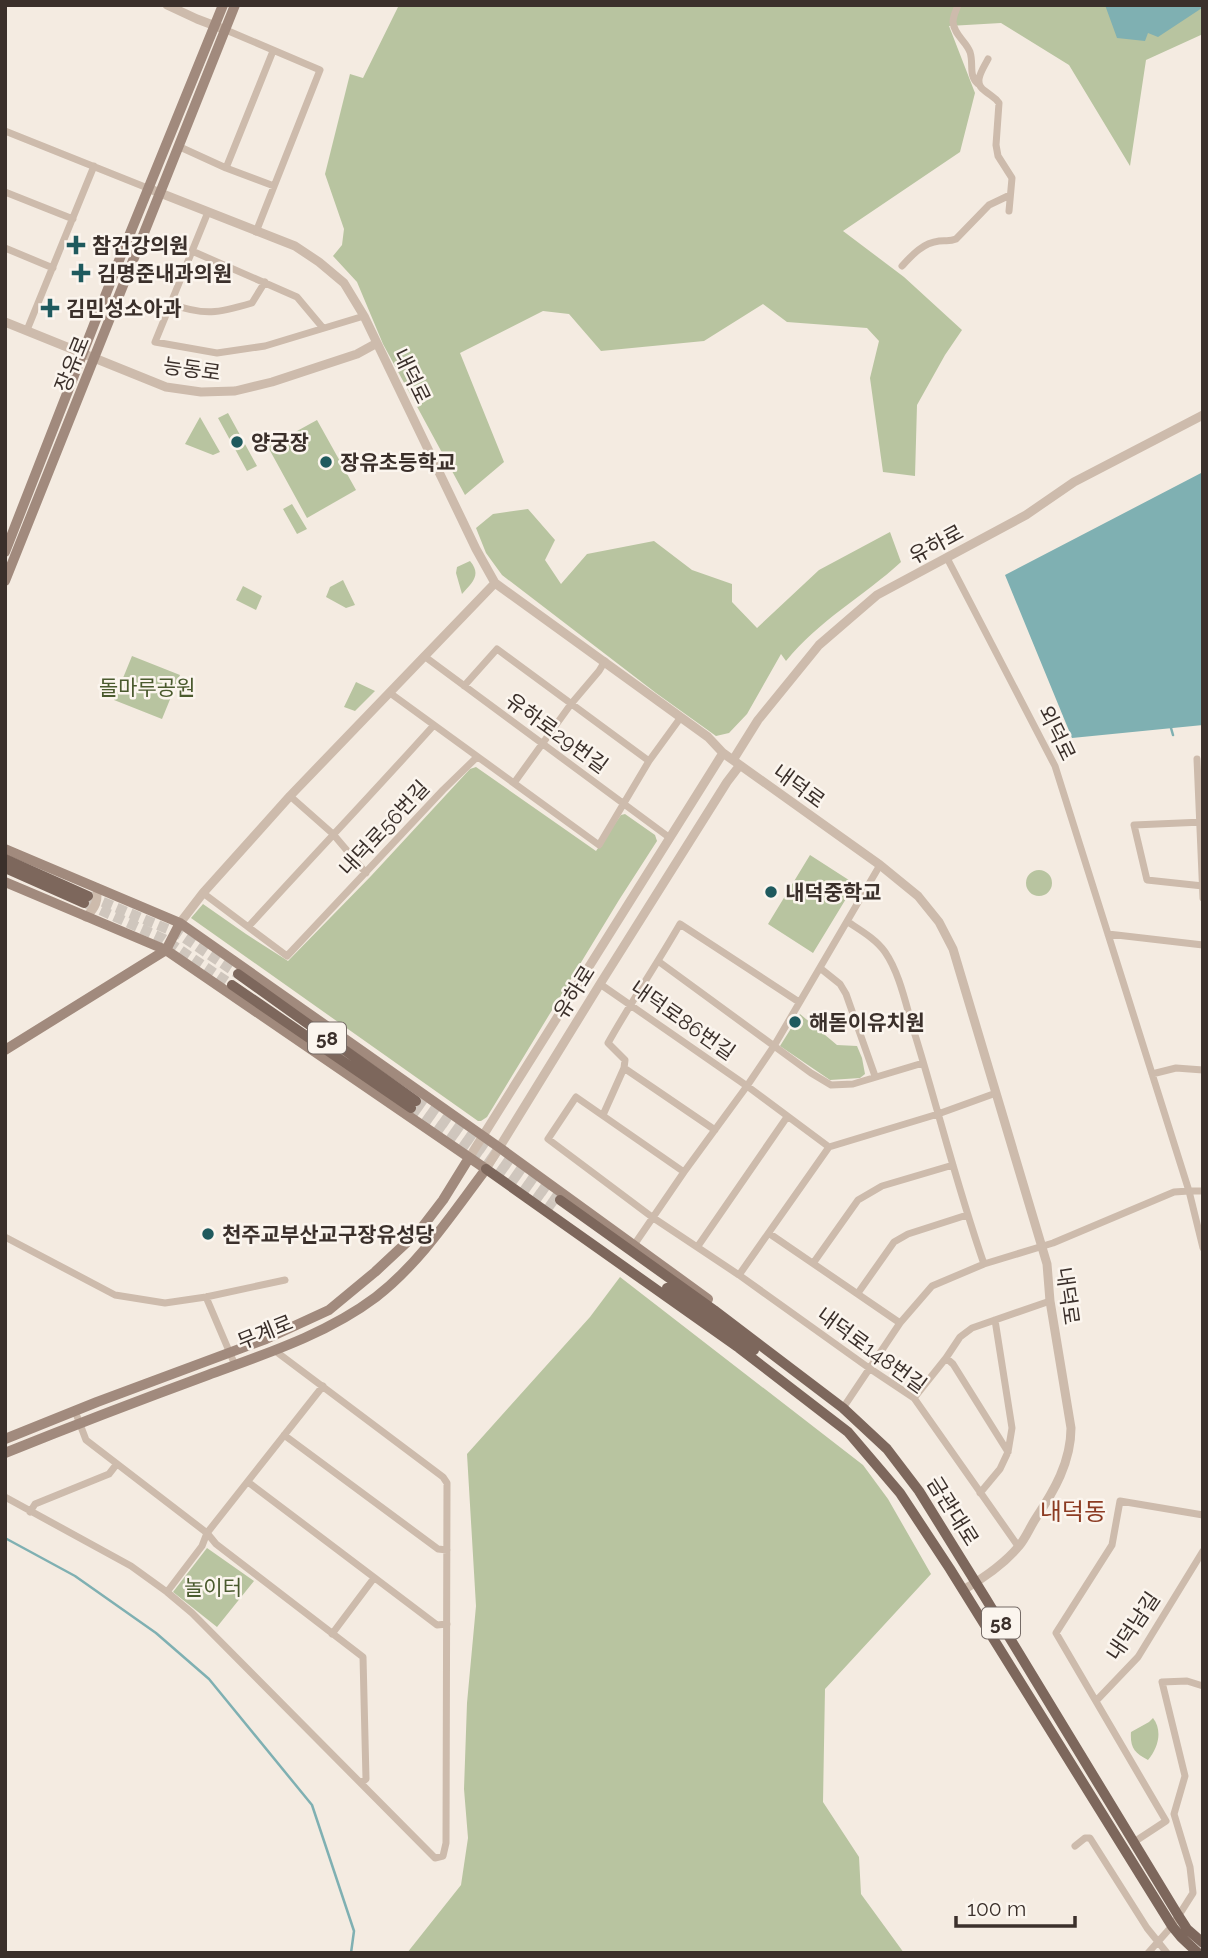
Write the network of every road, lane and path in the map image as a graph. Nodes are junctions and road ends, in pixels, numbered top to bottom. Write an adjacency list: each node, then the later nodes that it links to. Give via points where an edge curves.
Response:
1 (167, 5): 5 (street)
2 (223, 5): 5 (main road, 장유로)
3 (235, 5): 6 (main road, 장유로)
4 (958, 5): 9 (street, via 955,29 970,52 972,76)
5 (214, 25): 6 (street); 15 (main road, 장유로)
6 (226, 30): 7 (street); 11 (main road, 장유로)
7 (273, 51): 13 (street); 14 (street, via 320,70)
8 (988, 59): 9 (street)
9 (979, 85): 18 (street, via 999,103 996,150 1012,178)
10 (5, 131): 12 (street)
11 (180, 147): 13 (street); 17 (main road, 장유로)
12 (94, 166): 15 (street); 21 (street)
13 (226, 167): 14 (street)
14 (274, 186): 22 (street)
15 (150, 189): 17 (street, 내덕로); 34 (main road, 장유로)
16 (5, 192): 21 (street)
17 (161, 193): 20 (street, 내덕로); 35 (main road, 장유로)
18 (1010, 195): 19 (street); 25 (street, via 989,205 953,241 924,246)
19 (1009, 211)
20 (208, 212): 22 (street, 내덕로); 24 (street)
21 (74, 219): 26 (street)
22 (256, 232): 29 (street, 내덕로, via 295,246 319,262 344,282)
23 (5, 248): 26 (street)
24 (192, 251): 27 (street); 28 (street)
25 (902, 266)
26 (53, 268): 32 (street)
27 (265, 282): 28 (street, via 252,303 220,312); 31 (street, via 297,297)
28 (171, 304): 31 (street, via 155,342 217,353 265,346)
29 (364, 316): 31 (street); 33 (street, 내덕로)
30 (5, 322): 32 (street, 능동로)
31 (323, 328)
32 (27, 330): 34 (street, 능동로)
33 (377, 343): 35 (street, 능동로, via 311,370 235,391 166,387); 40 (street, 내덕로)
34 (84, 354): 35 (street, 능동로); 37 (main road, 장유로)
35 (95, 357): 39 (main road, 장유로)
36 (1203, 415): 38 (street, 유하로, via 1074,482 1026,515)
37 (5, 552)
38 (947, 558): 53 (street, 유하로, via 877,595 819,645 758,720); 74 (street, 외덕로, via 1055,765)
39 (5, 581)
40 (495, 583): 41 (street); 42 (street, 내덕로)
41 (424, 656): 43 (street, 유하로29번길); 44 (street)
42 (605, 661): 45 (street); 46 (street, 내덕로)
43 (464, 686): 45 (street, via 497,649); 48 (street, 유하로29번길)
44 (390, 693): 47 (street); 55 (street)
45 (571, 704): 48 (street); 52 (street)
46 (681, 717): 49 (street, 내덕로); 52 (street)
47 (434, 725): 50 (street); 58 (street)
48 (542, 744): 54 (street); 56 (street, 유하로29번길)
49 (723, 753): 53 (street, 내덕로); 59 (street, 유하로)
50 (477, 757): 54 (street); 64 (street, 내덕로56번길)
51 (1197, 759): 57 (street)
52 (649, 761): 56 (street)
53 (736, 762): 62 (street, 내덕로); 80 (street, 유하로)
54 (514, 783): 56 (street, via 599,845)
55 (290, 796): 58 (street); 67 (street)
56 (624, 804): 59 (street, 유하로29번길)
57 (1202, 822): 66 (street); 66 (street, via 1134,825 1147,880)
58 (332, 834): 64 (street); 73 (street)
59 (670, 838): 97 (street, 유하로)
60 (5, 849): 68 (main road)
61 (5, 859): 68 (main road)
62 (880, 865): 71 (street, 내덕로86번길); 92 (street, 내덕로, via 918,896 953,949)
63 (5, 868): 68 (main road)
64 (366, 873): 73 (street, 내덕로56번길, via 287,956)
65 (5, 882): 70 (main road)
66 (1203, 886): 69 (street)
67 (204, 893): 72 (street); 73 (street)
68 (90, 896): 70 (street, via 97,901); 72 (main road)
69 (1203, 898)
70 (86, 917): 76 (main road)
71 (848, 922): 78 (street, 내덕로86번길); 86 (street, via 884,950)
72 (180, 923): 76 (main road); 97 (main road)
73 (249, 926)
74 (1108, 934): 75 (street); 89 (street, 외덕로)
75 (1203, 945)
76 (166, 950): 85 (main road); 100 (main road)
77 (659, 961): 82 (street, via 680,924); 83 (street); 84 (street, 내덕로86번길)
78 (820, 968): 82 (street, 내덕로86번길); 90 (street, via 846,994)
79 (238, 974): 81 (main road, 58, via 414,1104)
80 (600, 984): 83 (street, 내덕로86번길); 99 (street, 유하로)
81 (232, 985)
82 (799, 1002): 84 (street, 내덕로86번길)
83 (630, 1003): 87 (street, via 608,1042 625,1060); 91 (street, 내덕로86번길)
84 (774, 1046): 90 (street, 내덕로86번길, via 831,1085); 91 (street, 내덕로86번길)
85 (5, 1049)
86 (923, 1063): 90 (street, 내덕로86번길); 93 (street)
87 (624, 1068): 94 (street); 96 (street)
88 (1203, 1070): 89 (street, via 1176,1068)
89 (1152, 1074): 104 (street, 외덕로)
90 (875, 1076)
91 (747, 1086): 95 (street, 내덕로86번길); 96 (street, 내덕로86번길)
92 (996, 1093): 93 (street); 112 (street, 내덕로)
93 (937, 1114): 98 (street); 101 (street)
94 (603, 1115): 103 (street); 107 (street, 내덕로148번길, via 576,1097 548,1139)
95 (787, 1118): 98 (street, 내덕로86번길); 111 (street)
96 (715, 1130): 103 (street, 내덕로86번길)
97 (484, 1136): 99 (main road); 100 (street, 유하로)
98 (829, 1147): 108 (street)
99 (500, 1148): 102 (street, 유하로); 110 (main road)
100 (469, 1158): 102 (main road); 125 (main road, 무계로, via 420,1230 329,1310)
101 (953, 1165): 106 (street); 114 (street, via 882,1186 858,1200)
102 (486, 1169): 124 (main road, 무계로, via 414,1263 376,1297); 134 (main road, via 739,1348)
103 (684, 1172): 107 (street, 내덕로86번길)
104 (1189, 1191): 105 (street); 112 (street, via 1174,1192); 113 (street, 외덕로)
105 (1203, 1191)
106 (967, 1215): 115 (street); 118 (street, via 894,1242)
107 (652, 1217): 110 (street, 내덕로86번길); 111 (street, 내덕로148번길)
108 (770, 1234): 114 (street); 116 (street)
109 (5, 1237): 119 (street, via 115,1295 165,1303)
110 (634, 1245): 123 (main road, via 714,1304)
111 (698, 1246): 116 (street, 내덕로148번길)
112 (1041, 1247): 115 (street); 120 (street, 내덕로)
113 (1203, 1248)
114 (814, 1262): 118 (street)
115 (984, 1264): 122 (street, via 932,1286)
116 (740, 1275): 128 (street, 내덕로148번길)
117 (285, 1280): 119 (street)
118 (858, 1293): 122 (street)
119 (206, 1297): 125 (street)
120 (1050, 1301): 121 (street); 146 (street, 내덕로, via 1071,1440 1052,1496)
121 (995, 1320): 126 (street, via 960,1337); 137 (street, via 1012,1428)
122 (900, 1323): 128 (street)
123 (755, 1342): 131 (main road, 금관대로 / 58); 134 (main road, 금관대로 / 58, via 557,1204 806,1388)
124 (274, 1350): 127 (main road, 무계로); 129 (street)
125 (229, 1352): 127 (street); 132 (main road, 무계로)
126 (946, 1358): 130 (street); 137 (street)
127 (235, 1365): 133 (main road, 무계로)
128 (869, 1368): 130 (street, 내덕로148번길); 131 (street)
129 (323, 1386): 135 (street); 147 (street, via 443,1477 447,1483)
130 (914, 1398): 141 (street, 내덕로148번길)
131 (843, 1408): 150 (main road, 금관대로 / 58, via 887,1449 919,1491)
132 (75, 1411): 133 (street); 136 (main road, 무계로)
133 (79, 1423): 138 (main road, 무계로); 139 (street, via 86,1440)
134 (848, 1432): 151 (main road, 금관대로 / 58, via 900,1493)
135 (284, 1435): 140 (street); 147 (street, via 438,1549)
136 (5, 1439)
137 (1008, 1452): 141 (street)
138 (5, 1454)
139 (116, 1465): 143 (street, via 109,1474 35,1504); 145 (street)
140 (248, 1482): 145 (street); 149 (street)
141 (980, 1493): 146 (street, 내덕로148번길)
142 (5, 1497): 143 (street)
143 (30, 1512): 152 (street, via 131,1566)
144 (1203, 1515): 156 (street, 내덕남길, via 1120,1501 1112,1545 1056,1633)
145 (207, 1533): 152 (street); 154 (street, via 216,1545)
146 (1018, 1546): 150 (street, 내덕로)
147 (447, 1550): 153 (street)
148 (1203, 1551): 156 (street, 내덕남길, via 1138,1657)
149 (374, 1578): 153 (street, via 438,1625); 154 (street)
150 (976, 1583): 151 (street, 내덕로); 158 (main road, 금관대로 / 58)
151 (963, 1590): 161 (main road, 금관대로 / 58)
152 (167, 1592): 157 (street)
153 (446, 1624): 157 (street, via 443,1856 435,1858)
154 (332, 1634): 157 (street, via 363,1657 366,1779)
155 (1203, 1686): 160 (street, via 1162,1682 1185,1776 1174,1814 1193,1893)
156 (1096, 1701): 158 (street, via 1166,1821)
157 (361, 1783)
158 (1134, 1842): 160 (main road, 금관대로 / 58)
159 (1076, 1846): 162 (street, via 1090,1838)
160 (1178, 1916): 161 (street); 163 (main road, 금관대로 / 58)
161 (1172, 1926): 162 (street); 166 (main road, 금관대로 / 58)
162 (1158, 1942): 164 (street); 165 (street)
163 (1203, 1943)
164 (1147, 1953)
165 (1167, 1953)
166 (1198, 1953)

